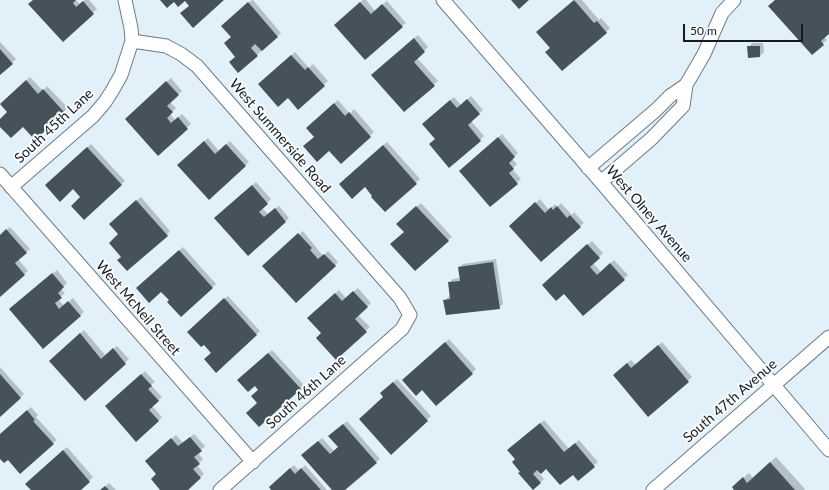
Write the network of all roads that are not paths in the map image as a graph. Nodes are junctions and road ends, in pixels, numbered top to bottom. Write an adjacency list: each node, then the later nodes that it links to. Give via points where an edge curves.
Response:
1 (125, 0): 4 (street)
2 (443, 0): 8 (street, West Olney Avenue)
3 (734, 0): 5 (street, via 722,13 704,54)
4 (132, 41): 11 (street, South 45th Lane, via 121,75 105,102 93,116); 12 (street, West Summerside Road, via 166,46 197,66 400,298)
5 (686, 85): 6 (street); 7 (street, via 683,106)
6 (638, 125): 7 (street); 8 (street)
7 (651, 139): 10 (street)
8 (588, 168): 10 (street, West Olney Avenue)
9 (0, 174): 11 (street, West McNeil Street)
10 (601, 182): 14 (street, West Olney Avenue)
11 (11, 188): 16 (street, West McNeil Street)
12 (410, 315): 16 (street, South 46th Lane, via 402,329)
13 (829, 337): 14 (street, South 47th Avenue)
14 (774, 384): 15 (street, West Olney Avenue); 18 (street, South 47th Avenue)
15 (829, 450)
16 (253, 462): 17 (street, South 46th Lane)
17 (220, 490)
18 (653, 490)

